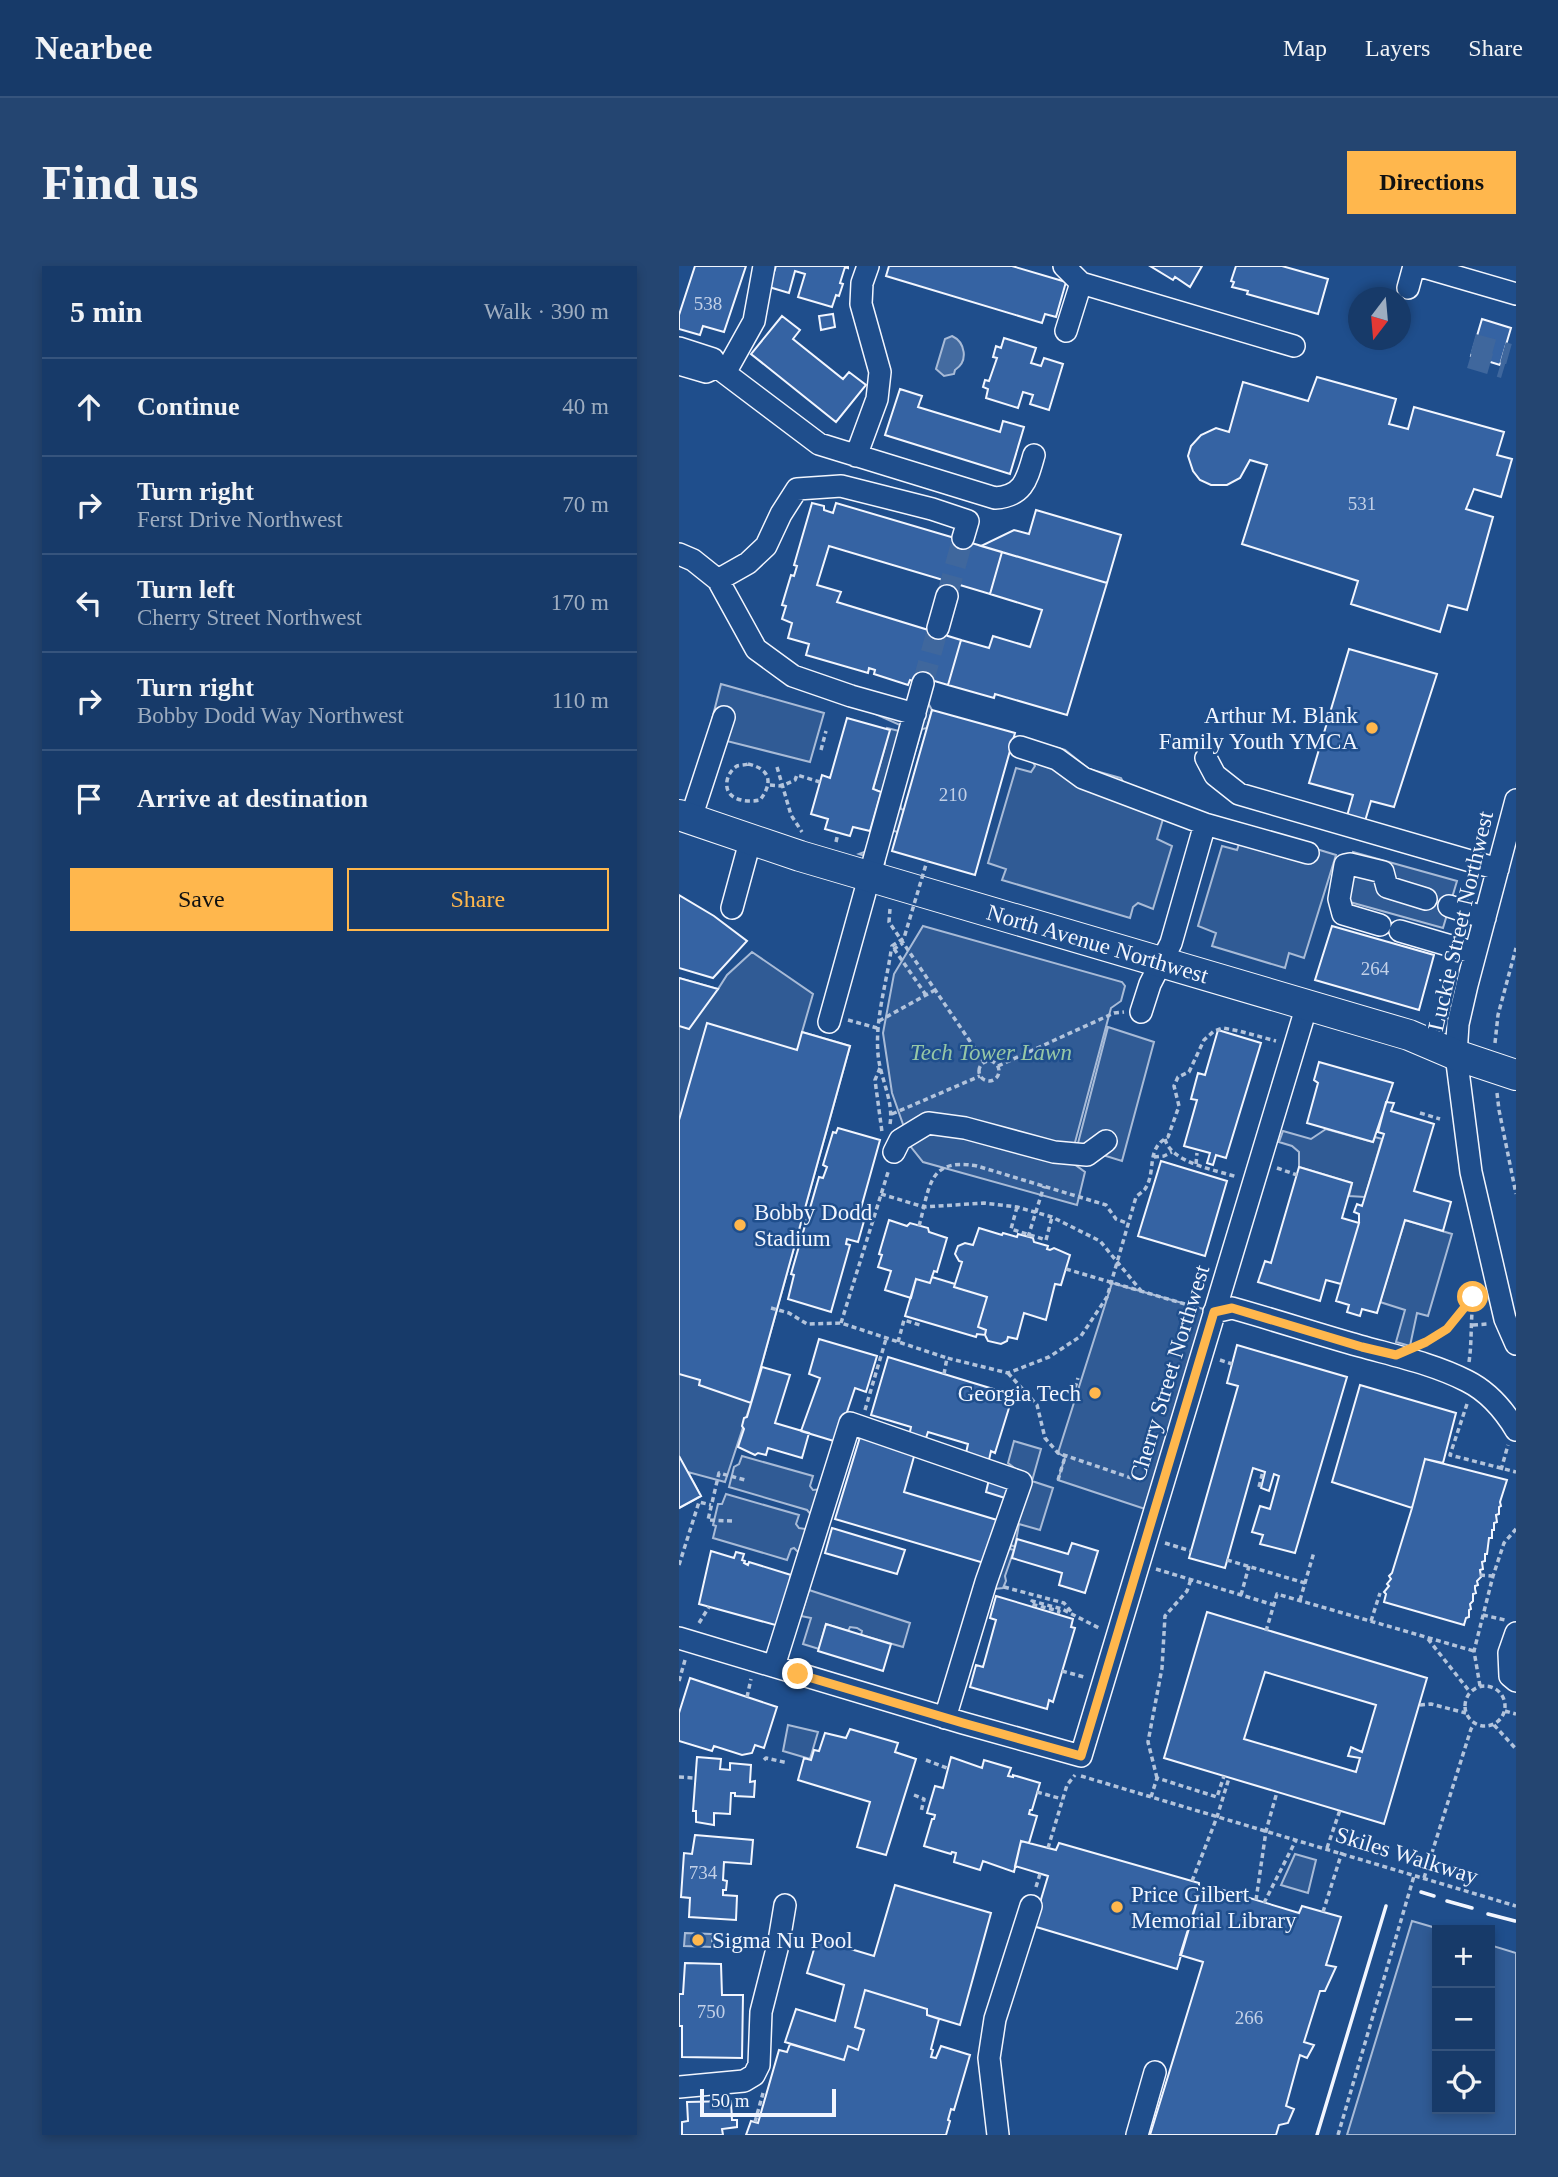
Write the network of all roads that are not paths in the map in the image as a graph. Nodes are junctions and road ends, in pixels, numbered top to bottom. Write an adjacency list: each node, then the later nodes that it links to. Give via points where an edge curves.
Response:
1 (764, 266): 13 (street, via 754,321)
2 (868, 266): 15 (street, via 861,304 880,372 877,399)
3 (1064, 266): 6 (street)
4 (1414, 266): 7 (street)
5 (1420, 266): 8 (street)
6 (1081, 283): 9 (street); 10 (street)
7 (1408, 287)
8 (1516, 294)
9 (1066, 331)
10 (1293, 346)
11 (679, 348): 13 (street, via 713,359)
12 (679, 364): 13 (street, via 706,372)
13 (721, 370): 15 (street, via 819,443)
14 (1034, 455): 15 (street, via 1019,491 995,498)
15 (856, 456)
16 (963, 538): 18 (street, via 968,521 932,509 841,486 797,489 766,546)
17 (679, 554): 18 (street)
18 (718, 580): 22 (street, via 756,649 793,676)
19 (947, 596): 20 (street)
20 (938, 628)
21 (923, 683): 22 (street)
22 (915, 714): 32 (street)
23 (724, 717): 27 (street)
24 (1020, 747): 28 (street, via 1057,759 1083,778)
25 (1206, 758): 31 (street, via 1215,775 1239,794)
26 (1516, 800): 31 (street, Luckie Street Northwest)
27 (685, 816): 29 (highway, North Avenue Northwest)
28 (1205, 824): 30 (street); 42 (street, via 1171,943)
29 (751, 838): 32 (highway, North Avenue Northwest); 37 (street)
30 (1308, 853)
31 (1498, 869): 38 (street, Luckie Street Northwest)
32 (869, 876): 42 (highway, North Avenue Northwest); 45 (street)
33 (1360, 881): 34 (street)
34 (1387, 887): 35 (street); 39 (street, via 1383,872 1345,865 1339,899 1343,914)
35 (1426, 899)
36 (1449, 906): 38 (street)
37 (732, 908)
38 (1485, 918): 41 (street, Luckie Street Northwest)
39 (1380, 925)
40 (1400, 931): 41 (street)
41 (1475, 953): 46 (street, Luckie Street Northwest, via 1458,1024)
42 (1161, 962): 43 (highway, North Avenue Northwest); 44 (street)
43 (1307, 1005): 46 (highway, North Avenue Northwest, via 1409,1035); 50 (street, Cherry Street Northwest)
44 (1141, 1012)
45 (836, 1021)
46 (1456, 1055): 47 (highway, North Avenue Northwest); 51 (street, Luckie Street Northwest, via 1471,1172 1505,1319)
47 (1506, 1072)
48 (1106, 1141): 49 (street, via 1087,1155 1054,1152 928,1123)
49 (888, 1143)
50 (1214, 1312): 52 (street, via 1232,1308 1396,1355 1464,1380 1489,1396); 57 (street, Cherry Street Northwest, via 1078,1765)
51 (1516, 1344)
52 (1516, 1430)
53 (1516, 1633): 56 (street, via 1509,1653 1510,1676)
54 (683, 1648): 55 (street)
55 (774, 1666): 57 (street); 57 (street, via 850,1423 1021,1482)
56 (1516, 1681)
57 (945, 1718)
58 (785, 1905): 61 (street, via 761,2012 759,2065 754,2075 744,2081)
59 (1031, 1906): 62 (street, via 995,2019 989,2058)
60 (1155, 2072): 63 (street)
61 (679, 2087)
62 (999, 2135)
63 (1137, 2135)

